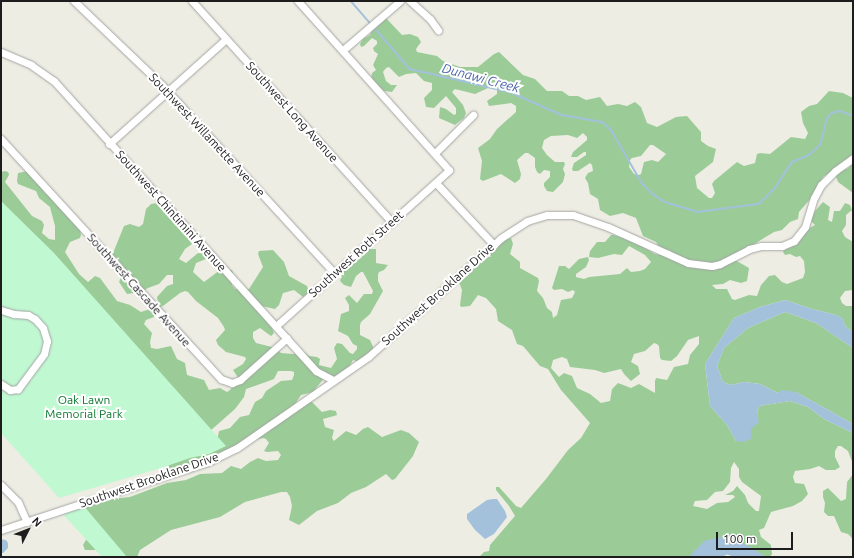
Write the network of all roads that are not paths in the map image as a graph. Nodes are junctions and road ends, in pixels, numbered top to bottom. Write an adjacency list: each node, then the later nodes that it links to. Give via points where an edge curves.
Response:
1 (74, 1): 10 (street, Southwest Willamette Avenue, via 134,56)
2 (192, 1): 7 (street, Southwest Long Avenue)
3 (298, 1): 8 (street)
4 (400, 1): 8 (street)
5 (410, 1): 6 (street)
6 (438, 30)
7 (226, 40): 10 (street); 17 (street, Southwest Long Avenue)
8 (343, 50): 14 (street)
9 (1, 52): 13 (street, Southwest Chintimini Avenue, via 27,63 48,76)
10 (168, 92): 13 (street); 19 (street, Southwest Willamette Avenue)
11 (473, 115): 14 (street)
12 (1, 139): 22 (street, Southwest Cascade Avenue, via 221,379 228,383 240,380)
13 (109, 144): 21 (street, Southwest Chintimini Avenue)
14 (435, 153): 16 (street, Southwest Roth Street, via 449,170)
15 (853, 158): 18 (street, Southwest Brooklane Drive, via 821,185 805,227 794,241 782,246 749,249 712,266 688,263 615,230 573,215 547,215 527,222)
16 (436, 183): 17 (street, Southwest Roth Street); 18 (street)
17 (392, 222): 19 (street, Southwest Roth Street)
18 (494, 245): 23 (street, Southwest Brooklane Drive, via 368,357)
19 (335, 274): 21 (street, Southwest Roth Street)
20 (1, 310): 24 (street, via 28,315 35,319 43,328 47,341 44,354 18,389 10,390)
21 (276, 326): 22 (street, Southwest Chintimini Avenue)
22 (287, 338): 23 (street, Southwest Chintimini Avenue, via 316,371)
23 (333, 380): 26 (street, Southwest Brooklane Drive, via 220,457)
24 (1, 384)
25 (1, 485): 26 (street, via 18,502)
26 (27, 522): 27 (street, Southwest Brooklane Drive)
27 (1, 530)

